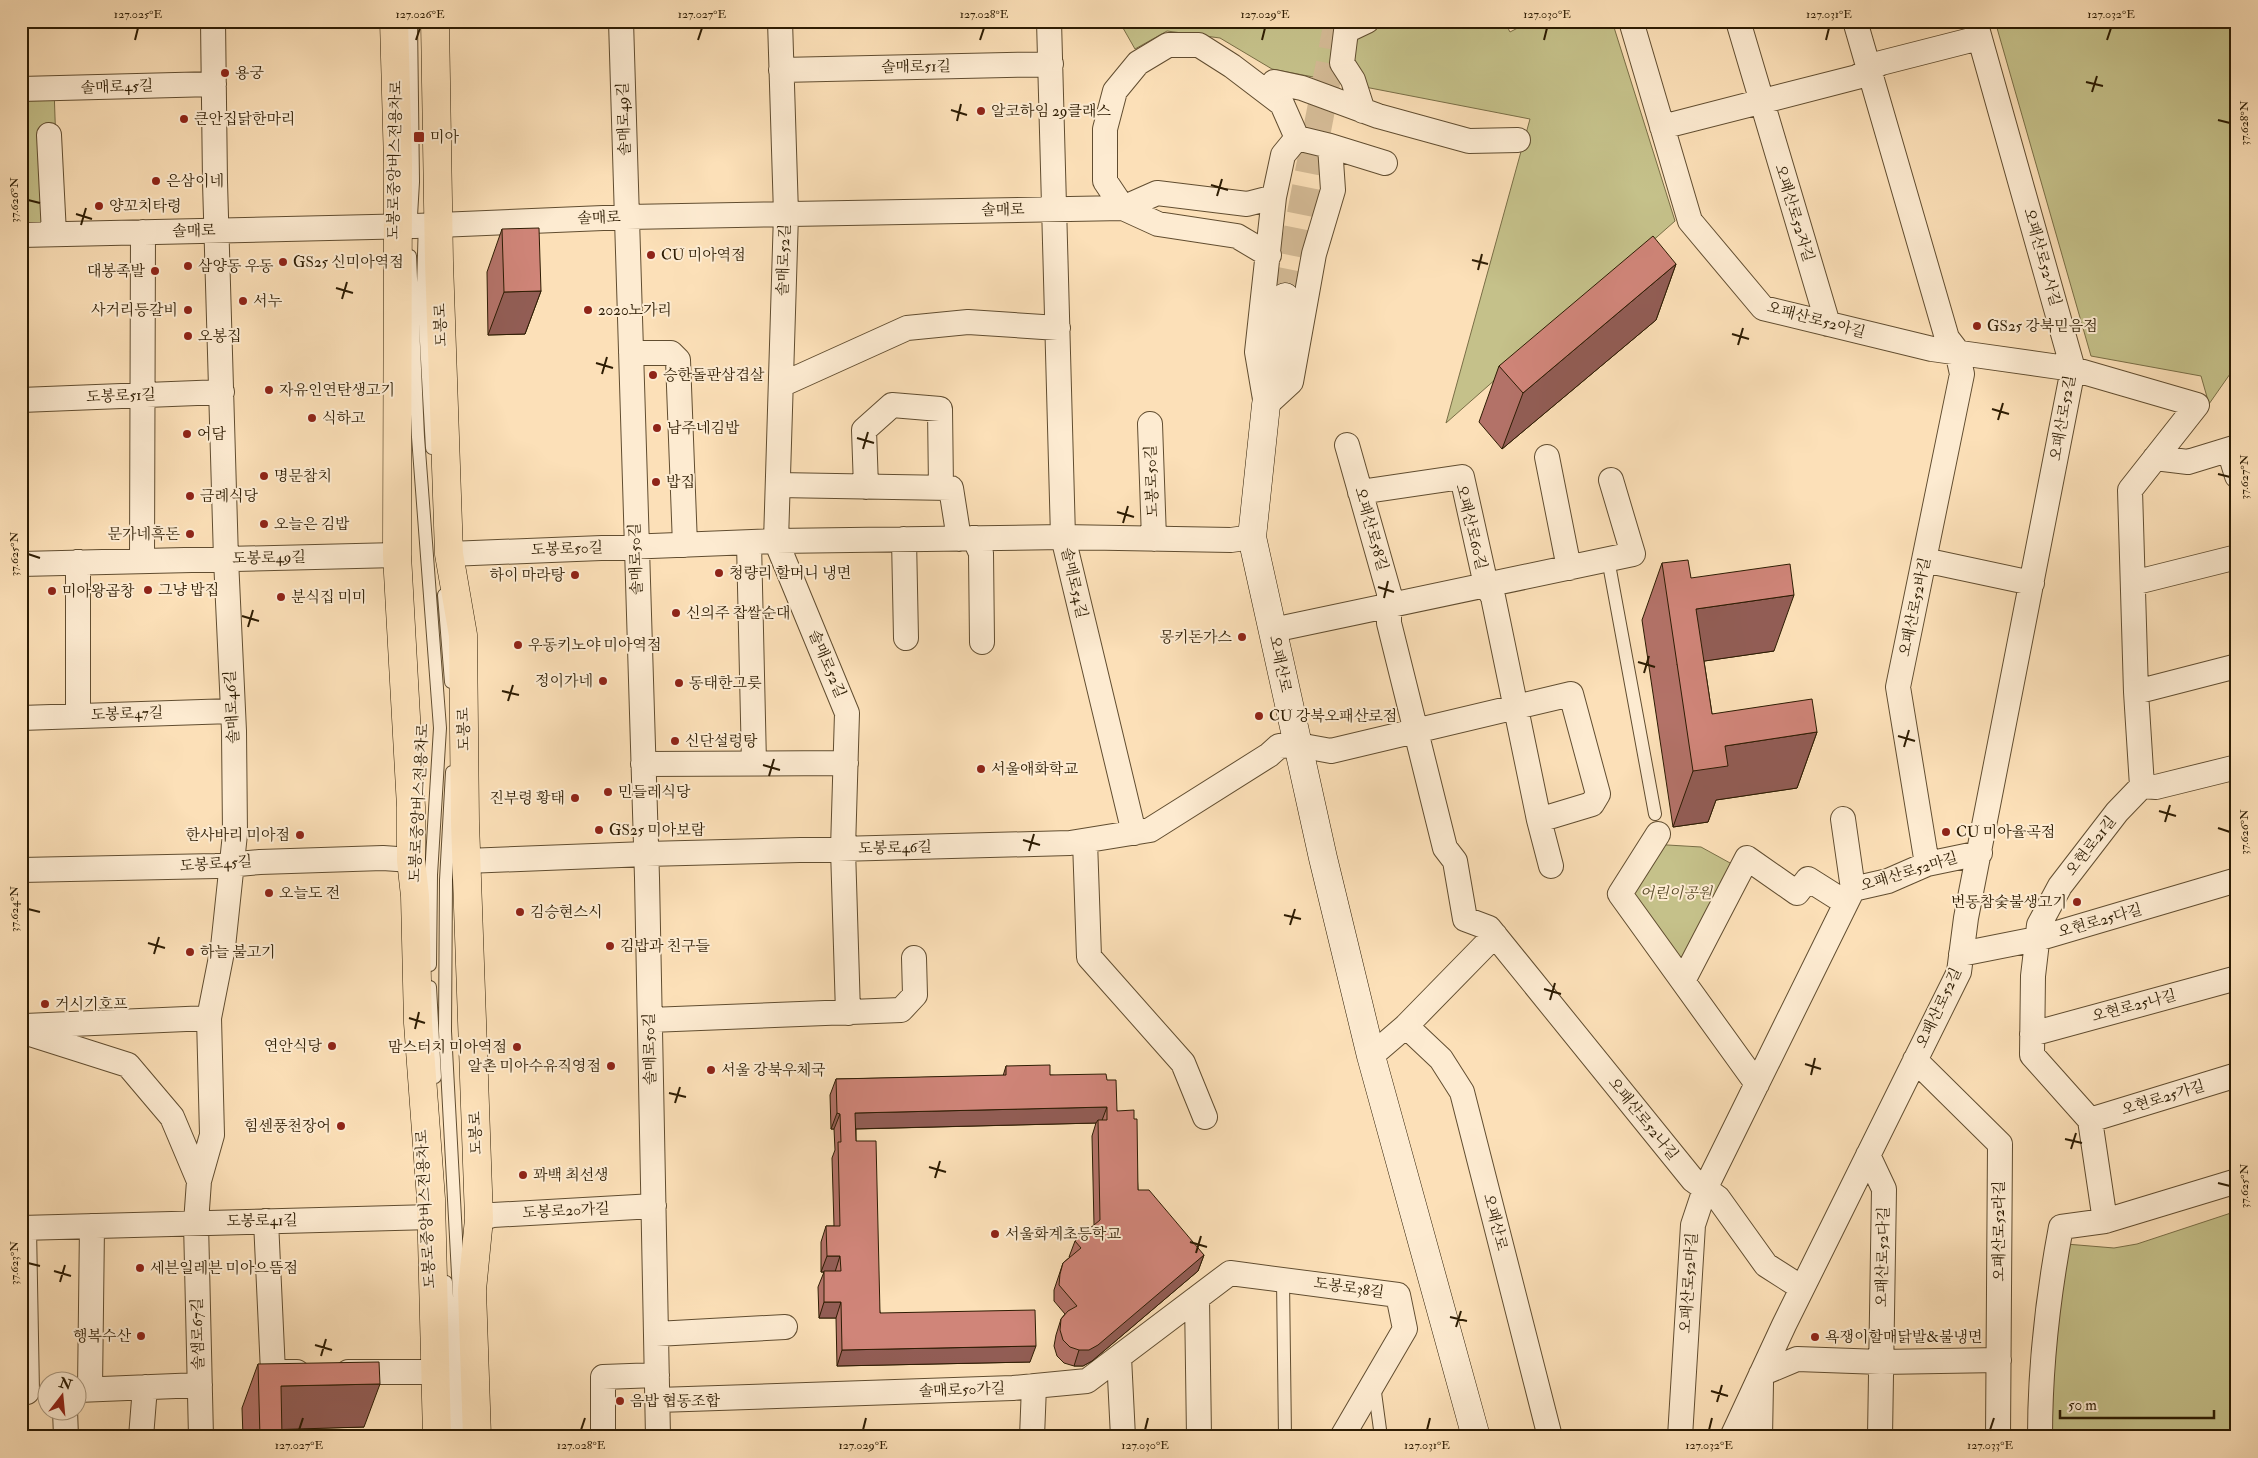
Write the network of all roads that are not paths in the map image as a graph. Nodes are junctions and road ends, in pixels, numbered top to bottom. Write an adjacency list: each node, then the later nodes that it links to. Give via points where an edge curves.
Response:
1 (213, 21): 20 (street)
2 (394, 21): 31 (main road, 도봉로)
3 (405, 21): 15 (lane)
4 (411, 21): 15 (lane, 도봉로중앙버스전용차로)
5 (423, 21): 37 (lane, via 427,168)
6 (435, 21): 37 (main road, 도봉로)
7 (621, 21): 36 (street, 솔매로49길)
8 (780, 21): 18 (street)
9 (1050, 21): 17 (street)
10 (1367, 21): 24 (street, via 1346,31 1342,63 1353,80)
11 (1631, 21): 25 (street, 오패산로52아길)
12 (1738, 21): 23 (street, 오패산로52자길)
13 (1855, 21): 19 (street)
14 (1977, 29): 19 (street); 48 (street, 오패산로52사길)
15 (412, 41): 16 (lane, 도봉로중앙버스전용차로)
16 (413, 64): 31 (lane); 37 (lane, 도봉로중앙버스전용차로, via 413,182)
17 (1051, 64): 18 (street, 솔매로51길); 34 (street)
18 (781, 70): 35 (street)
19 (1870, 70): 23 (street, via 1857,77); 46 (street, via 1947,338)
20 (214, 84): 21 (street, 솔매로45길); 38 (street)
21 (21, 89)
22 (1268, 92): 24 (street, via 1274,82 1302,88); 27 (street, via 1282,104); 33 (street, via 1198,45 1168,45 1138,63 1115,91 1105,129 1105,181)
23 (1761, 101): 25 (street); 44 (street, 오패산로52자길)
24 (1363, 111): 28 (street, via 1469,141)
25 (1662, 127): 44 (street, 오패산로52아길, via 1690,221 1763,308)
26 (49, 135): 40 (street)
27 (1297, 138): 29 (street); 32 (street, via 1283,155)
28 (1518, 140)
29 (1330, 146): 30 (street); 53 (street, via 1332,190 1314,254 1290,382)
30 (1385, 163)
31 (398, 164): 37 (main road, 도봉로)
32 (1274, 197): 33 (street, 솔매로, via 1247,204 1157,193); 42 (street)
33 (1123, 208): 34 (street, 솔매로); 42 (street, 솔매로, via 1158,224 1237,236)
34 (1054, 210): 35 (street, 솔매로); 45 (street, 솔매로54길)
35 (786, 214): 36 (street, 솔매로); 49 (street, 솔매로52길)
36 (627, 217): 37 (street, 솔매로); 47 (street, 솔매로50길)
37 (418, 225): 38 (street, 솔매로); 74 (main road, 도봉로); 75 (main road, 도봉로); 177 (lane, 도봉로중앙버스전용차로, via 418,437 440,728 431,874 430,976 450,1340); 178 (lane, via 451,685 452,776 446,880 445,1031 459,1293)
38 (218, 230): 39 (street, 솔매로); 50 (street, 솔매로46길)
39 (143, 232): 40 (street, 솔매로); 51 (street)
40 (54, 234): 41 (street, 솔매로)
41 (21, 235)
42 (1269, 255): 53 (street, via 1257,352)
43 (1285, 298): 53 (street, 오패산로)
44 (1828, 324): 46 (street, 오패산로52아길, via 1932,349)
45 (1058, 328): 49 (street, via 968,322 906,328); 65 (street, 솔매로54길)
46 (1957, 351): 48 (street, 오패산로52길); 79 (street, 오패산로52바길, via 1962,374)
47 (631, 354): 72 (street, via 671,352 678,360); 73 (street, 솔매로50길)
48 (2073, 369): 58 (street, via 2197,405); 84 (street, 오패산로52길)
49 (781, 385): 61 (street, 솔매로52길)
50 (222, 392): 51 (street, 도봉로51길); 77 (street, 솔매로46길)
51 (144, 395): 52 (street, 도봉로51길); 80 (street)
52 (21, 400)
53 (1266, 405): 66 (street, 오패산로)
54 (1150, 424): 68 (street, 도봉로50길)
55 (1347, 445): 64 (street, 오패산로58길)
56 (2233, 448): 58 (street, via 2188,462); 59 (street)
57 (1547, 457): 83 (street)
58 (2155, 458): 85 (street, via 2130,490)
59 (2237, 476)
60 (1611, 480): 78 (street, 오패산로60길, via 1633,554)
61 (778, 485): 62 (street); 70 (street, 솔매로52길)
62 (866, 487): 63 (street); 63 (street, via 864,430 892,405 940,409)
63 (941, 488): 67 (street, via 951,488)
64 (1360, 492): 86 (street, 오패산로60길, via 1462,477); 87 (street, 오패산로58길, via 1390,593)
65 (1063, 537): 67 (street, 도봉로50길); 68 (street, 도봉로50길); 107 (street, 솔매로54길)
66 (1252, 537): 68 (street, 도봉로50길, via 1231,540); 88 (street, 오패산로)
67 (966, 538): 69 (street, 도봉로50길); 90 (street, via 981,553)
68 (1154, 538)
69 (904, 540): 70 (street, 도봉로50길); 89 (street)
70 (776, 542): 71 (street, 도봉로50길); 100 (street, 솔매로52길, via 847,713)
71 (749, 543): 72 (street, 도봉로50길); 99 (street)
72 (684, 545): 73 (street, 도봉로50길)
73 (636, 547): 74 (street, 도봉로50길); 101 (street, 솔매로50길)
74 (449, 554): 113 (main road, 도봉로, via 463,635)
75 (397, 555): 77 (street, 도봉로49길); 112 (main road, 도봉로)
76 (2237, 557): 85 (street)
77 (226, 559): 80 (street, 도봉로49길); 94 (street, 솔매로46길)
78 (1608, 559): 83 (street, 오패산로60길); 106 (lane)
79 (1924, 560): 84 (street); 114 (street, 오패산로52바길, via 1898,687)
80 (142, 561): 81 (street, 도봉로49길)
81 (78, 562): 82 (street, 도봉로49길); 95 (street)
82 (21, 564)
83 (1569, 568): 86 (street, 오패산로60길)
84 (2032, 583): 110 (street, 오패산로52길)
85 (2133, 583): 92 (street)
86 (1486, 586): 87 (street, 오패산로60길); 93 (street, via 1493,596)
87 (1389, 606): 88 (street, 오패산로60길); 97 (street, 오패산로58길)
88 (1273, 630): 98 (street, 오패산로)
89 (906, 638)
90 (982, 642)
91 (2237, 666): 92 (street)
92 (2136, 692): 103 (street)
93 (1516, 707): 97 (street); 105 (street); 105 (street, via 1572,694 1598,794 1592,804)
94 (232, 711): 95 (street, 도봉로47길); 115 (street, 솔매로46길, via 235,834)
95 (78, 716): 96 (street, 도봉로47길)
96 (21, 718)
97 (1415, 731): 98 (street, via 1331,751); 120 (street, 오패산로58길, via 1445,848 1455,862 1465,919 1488,928)
98 (1298, 745): 107 (street, 도봉로46길, via 1279,746 1150,830); 133 (street, 오패산로)
99 (754, 763): 100 (street); 101 (street)
100 (846, 763): 109 (street, 솔매로52길)
101 (643, 764): 111 (street, 솔매로50길)
102 (2237, 767): 103 (street, via 2156,787)
103 (2142, 786): 121 (street, 오현로21길, via 2117,812 2060,886 2038,926)
104 (1843, 819): 119 (street)
105 (1539, 820): 116 (street)
106 (1657, 824): 125 (street, via 1620,894)
107 (1134, 833): 108 (street, 도봉로46길)
108 (1085, 841): 109 (street, 도봉로46길); 137 (street, via 1089,957 1183,1063)
109 (843, 849): 111 (street, 도봉로46길); 126 (street, 솔매로52길)
110 (1980, 853): 114 (street, 오패산로52마길); 122 (street, 오패산로52길)
111 (646, 854): 113 (street, 도봉로46길); 128 (street, 솔매로50길)
112 (411, 860): 115 (street, 도봉로45길, via 384,858); 144 (main road, 도봉로, via 418,1023)
113 (466, 861): 145 (main road, 도봉로)
114 (1927, 864): 119 (street, 오패산로52마길)
115 (232, 865): 117 (street, 도봉로45길); 127 (street, 솔매로46길, via 223,947)
116 (1551, 866)
117 (21, 870)
118 (2237, 880): 121 (street, 오현로25다길)
119 (1850, 896): 125 (street, 오패산로52마길, via 1808,879 1797,893 1747,858); 136 (street, 오패산로52마길)
120 (1495, 935): 129 (street); 142 (street, 오패산로52나길, via 1664,1146)
121 (2037, 939): 122 (street, 오현로25다길); 132 (street, 오현로21길)
122 (1961, 954): 134 (street, 오패산로52길, via 1959,972)
123 (914, 958): 126 (street, via 915,995 901,1010)
124 (2237, 978): 132 (street, 오현로25나길)
125 (1682, 981): 136 (street)
126 (848, 1013): 128 (street)
127 (209, 1018): 130 (street); 140 (street, 솔매로46길, via 212,1135)
128 (650, 1020): 143 (street, 솔매로50길)
129 (1406, 1026): 133 (street); 189 (street, 오패산로, via 1441,1059 1462,1092)
130 (21, 1027)
131 (21, 1031): 140 (street, 솔샘로67길, via 128,1065 172,1117)
132 (2032, 1034): 138 (street, 오현로21길, via 2032,1055)
133 (1370, 1056): 188 (street, 오패산로)
134 (1915, 1060): 139 (street, 오패산로52길); 158 (street, 오패산로52라길, via 2000,1144)
135 (2237, 1075): 138 (street, 오현로25가길)
136 (1757, 1084): 142 (street, 오패산로52마길)
137 (1205, 1117)
138 (2090, 1120): 147 (street)
139 (1868, 1155): 153 (street, 오패산로52길); 159 (street, 오패산로52다길, via 1884,1189)
140 (199, 1181): 148 (street, 솔샘로67길)
141 (2237, 1181): 147 (street)
142 (1705, 1189): 153 (street, 오패산로52나길, via 1718,1198 1766,1265); 190 (street, 오패산로52마길, via 1693,1225)
143 (654, 1206): 145 (street, 도봉로20가길, via 493,1215); 156 (street, 솔매로50길)
144 (432, 1217): 146 (street, 도봉로41길); 161 (main road, 도봉로)
145 (479, 1219): 179 (main road, 도봉로, via 472,1308)
146 (266, 1221): 148 (street, 도봉로41길); 161 (street, via 273,1372)
147 (2105, 1221): 172 (street, via 2062,1227 2045,1336)
148 (196, 1223): 149 (street, 도봉로41길); 165 (street, 솔샘로67길)
149 (92, 1226): 150 (street, 도봉로41길); 160 (street)
150 (23, 1228): 169 (street, 도봉로41길)
151 (1230, 1273): 152 (street, 도봉로38길); 154 (street, 솔매로50가길)
152 (1283, 1280): 164 (street, 도봉로38길, via 1398,1295 1405,1329); 185 (lane)
153 (1802, 1288): 162 (street, 오패산로52길)
154 (1197, 1298): 157 (street, 솔매로50가길); 184 (street)
155 (785, 1328): 156 (street)
156 (656, 1334): 163 (street, 솔매로50길)
157 (1119, 1357): 166 (street, 솔매로50가길, via 1087,1381); 183 (street)
158 (1999, 1360): 159 (street); 194 (street, 오패산로52라길)
159 (1881, 1362): 162 (street, via 1797,1359); 193 (street, 오패산로52다길)
160 (85, 1370)
161 (436, 1372): 176 (main road, 도봉로)
162 (1761, 1374): 191 (street, 오패산로52길); 192 (street)
163 (657, 1376): 170 (street, 솔매로50길); 180 (street, via 602,1377)
164 (1373, 1383): 186 (street, 도봉로38길); 187 (lane)
165 (200, 1385): 167 (street); 175 (street, 솔샘로67길)
166 (1034, 1386): 170 (street, 솔매로50가길); 182 (street)
167 (145, 1387): 168 (street); 174 (street)
168 (88, 1389)
169 (32, 1391)
170 (658, 1400): 181 (street, 솔매로50길)
171 (66, 1420): 173 (street)
172 (2040, 1429)
173 (66, 1437)
174 (141, 1437)
175 (201, 1437)
176 (437, 1437)
177 (450, 1437)
178 (462, 1437)
179 (477, 1437)
180 (603, 1437)
181 (658, 1437)
182 (1032, 1437)
183 (1123, 1437)
184 (1199, 1437)
185 (1285, 1437)
186 (1342, 1437)
187 (1381, 1437)
188 (1476, 1437)
189 (1550, 1437)
190 (1680, 1437)
191 (1732, 1437)
192 (1760, 1437)
193 (1880, 1437)
194 (1998, 1437)

